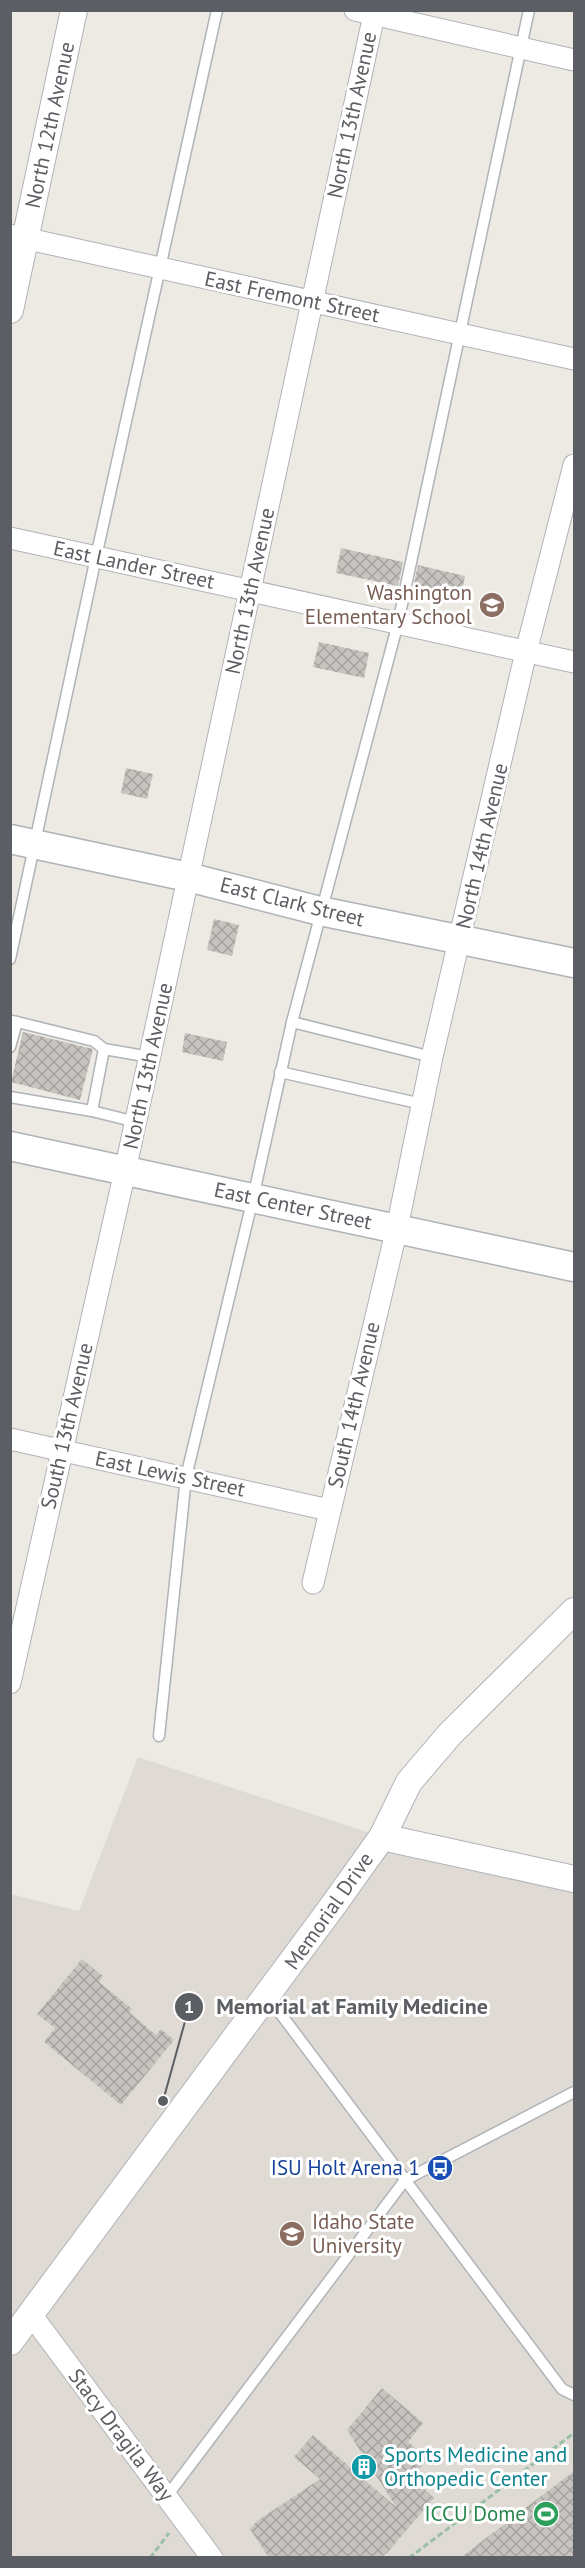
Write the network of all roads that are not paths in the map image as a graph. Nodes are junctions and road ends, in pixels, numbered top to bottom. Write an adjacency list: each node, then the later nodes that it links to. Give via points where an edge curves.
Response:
1 (74, 10): 7 (street, North 12th Avenue)
2 (217, 10): 8 (lane)
3 (529, 10): 5 (lane)
4 (368, 12): 5 (street); 9 (street, North 13th Avenue)
5 (521, 48): 6 (street); 11 (lane)
6 (574, 60)
7 (18, 237): 8 (street, East Fremont Street); 10 (street, North 12th Avenue)
8 (160, 268): 9 (street, East Fremont Street); 15 (lane)
9 (312, 301): 11 (street, East Fremont Street); 16 (street, North 13th Avenue)
10 (10, 310)
11 (460, 334): 12 (street, East Fremont Street); 17 (lane)
12 (574, 359)
13 (574, 465): 18 (street, North 14th Avenue)
14 (10, 538): 15 (street, East Lander Street)
15 (96, 557): 16 (street, East Lander Street); 20 (lane)
16 (250, 591): 17 (street, East Lander Street); 21 (street, North 13th Avenue)
17 (398, 623): 18 (street, East Lander Street); 22 (lane)
18 (525, 652): 19 (street, East Lander Street); 23 (street, North 14th Avenue)
19 (574, 662)
20 (23, 841): 21 (main road, East Clark Street); 24 (lane)
21 (188, 877): 22 (main road, East Clark Street); 30 (street, North 13th Avenue)
22 (320, 911): 23 (main road, East Clark Street); 27 (lane)
23 (460, 940): 25 (main road, East Clark Street); 31 (street, North 14th Avenue)
24 (10, 959)
25 (574, 963)
26 (14, 1022): 28 (lane); 29 (lane, via 94,1041)
27 (292, 1022): 31 (lane); 32 (lane)
28 (10, 1047)
29 (104, 1049): 30 (lane); 35 (lane)
30 (150, 1057): 36 (street, North 13th Avenue)
31 (432, 1057): 34 (street, North 14th Avenue)
32 (280, 1072): 34 (lane); 39 (lane)
33 (10, 1096): 35 (lane)
34 (422, 1104): 40 (street, North 14th Avenue)
35 (92, 1111): 36 (lane)
36 (136, 1122): 38 (street, North 13th Avenue)
37 (10, 1146): 38 (main road, East Center Street)
38 (125, 1171): 39 (main road, East Center Street); 43 (street, South 13th Avenue)
39 (253, 1198): 40 (main road, East Center Street); 44 (lane)
40 (397, 1228): 41 (main road, East Center Street); 45 (street, South 14th Avenue)
41 (574, 1267)
42 (10, 1439): 43 (street, East Lewis Street)
43 (61, 1450): 44 (street, East Lewis Street); 48 (street, South 13th Avenue)
44 (186, 1477): 45 (street, East Lewis Street); 49 (lane)
45 (329, 1510): 46 (street, South 14th Avenue)
46 (313, 1583)
47 (574, 1611): 50 (street, Memorial Drive, via 450,1734 409,1782)
48 (10, 1683)
49 (159, 1736)
50 (382, 1837): 51 (street); 52 (street, Memorial Drive)
51 (574, 1880)
52 (268, 1997): 54 (lane); 55 (street, Memorial Drive)
53 (574, 2092): 54 (lane)
54 (405, 2180): 57 (lane, via 562,2389); 58 (lane)
55 (30, 2313): 56 (street, Memorial Drive); 58 (street, Stacy Dragila Way)
56 (10, 2342)
57 (574, 2395)
58 (167, 2496): 59 (street, Stacy Dragila Way)
59 (212, 2558)

